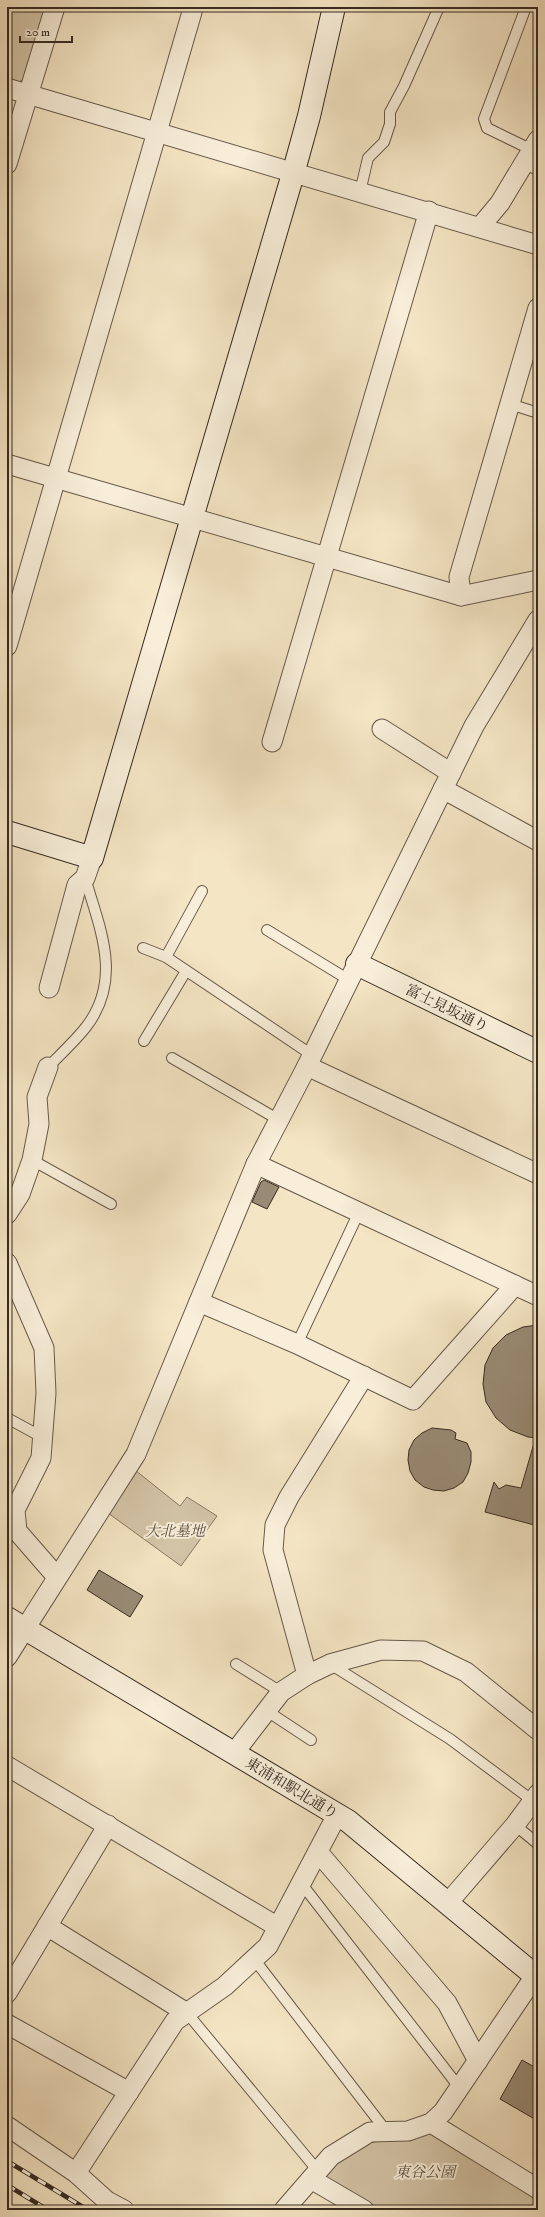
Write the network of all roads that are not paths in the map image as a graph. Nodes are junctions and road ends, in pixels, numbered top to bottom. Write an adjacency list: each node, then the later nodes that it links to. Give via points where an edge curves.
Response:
1 (55, 7): 7 (street)
2 (191, 7): 8 (street, via 192,12)
3 (334, 7): 11 (street)
4 (439, 7): 12 (lane, via 390,112 390,124 384,142 368,158)
5 (526, 7): 9 (lane, via 484,119 487,128)
6 (7, 88): 7 (street)
7 (28, 94): 8 (street); 10 (street)
8 (156, 133): 11 (street); 20 (street)
9 (533, 156): 14 (street)
10 (7, 164)
11 (294, 174): 12 (street); 21 (street)
12 (360, 192): 13 (street)
13 (429, 212): 14 (street); 22 (street)
14 (480, 227): 15 (street)
15 (538, 245)
16 (538, 308): 17 (street)
17 (510, 404): 18 (lane); 24 (street, via 459,577)
18 (538, 413)
19 (7, 464): 20 (street)
20 (54, 478): 21 (street); 26 (street)
21 (191, 519): 22 (street); 32 (street)
22 (325, 557): 24 (street); 28 (street)
23 (538, 580): 24 (street)
24 (460, 596)
25 (538, 620): 29 (street, via 474,726)
26 (7, 646)
27 (382, 729): 29 (street)
28 (272, 742)
29 (447, 781): 31 (street); 38 (street)
30 (7, 832): 32 (street)
31 (538, 841)
32 (88, 868): 39 (street, via 77,885); 44 (lane, via 108,971 103,996 87,1026)
33 (202, 891): 36 (lane)
34 (267, 930): 38 (lane)
35 (143, 948): 36 (lane)
36 (166, 957): 37 (lane)
37 (186, 970): 40 (lane); 43 (lane)
38 (353, 972): 41 (street, 富士見坂通り); 43 (street)
39 (49, 988)
40 (144, 1041)
41 (538, 1052)
42 (172, 1058): 45 (lane)
43 (310, 1061): 45 (street); 48 (street)
44 (48, 1067): 46 (street, via 38,1097 39,1124)
45 (279, 1120): 47 (street)
46 (32, 1160): 49 (lane); 51 (street, via 20,1194)
47 (256, 1164): 50 (street); 55 (street)
48 (538, 1174)
49 (111, 1204)
50 (358, 1212): 53 (street); 56 (lane)
51 (7, 1214)
52 (7, 1263): 59 (street, via 44,1348 46,1393)
53 (515, 1285): 54 (street); 57 (street, via 413,1400)
54 (538, 1296)
55 (199, 1302): 56 (street); 60 (street, via 136,1454)
56 (297, 1344): 57 (street)
57 (364, 1376): 65 (street, via 288,1496 275,1525 273,1550)
58 (8, 1420): 59 (lane)
59 (42, 1437): 60 (street, via 41,1458 15,1510 17,1531)
60 (57, 1577): 61 (street)
61 (16, 1623): 62 (street); 71 (street, 東浦和駅北通り)
62 (7, 1656)
63 (236, 1664): 66 (lane)
64 (330, 1664): 65 (street); 68 (street, via 381,1650 423,1651 466,1672); 73 (lane, via 450,1739)
65 (307, 1675): 66 (street)
66 (281, 1692): 67 (street)
67 (267, 1712): 70 (lane); 71 (street)
68 (531, 1713): 69 (street)
69 (538, 1730)
70 (311, 1740)
71 (234, 1753): 74 (street, 東浦和駅北通り)
72 (7, 1766): 76 (street)
73 (535, 1798): 75 (street)
74 (337, 1815): 78 (street); 80 (street, 東浦和駅北通り, via 348,1821)
75 (515, 1825): 77 (lane); 80 (street)
76 (108, 1826): 81 (street); 82 (street)
77 (538, 1844)
78 (318, 1852): 79 (street); 88 (street, via 447,2003)
79 (301, 1884): 82 (street); 89 (lane)
80 (447, 1904): 84 (street, 東浦和駅北通り)
81 (47, 1926): 85 (street); 86 (street)
82 (278, 1927): 83 (street, via 268,1946)
83 (254, 1959): 86 (street, via 225,1986); 93 (lane)
84 (537, 1977): 88 (street)
85 (7, 1993)
86 (187, 2013): 90 (street, via 175,2021); 95 (lane)
87 (7, 2024): 90 (street)
88 (478, 2061): 89 (street)
89 (459, 2087): 91 (street, via 443,2112)
90 (129, 2092): 94 (street)
91 (431, 2123): 93 (street, via 408,2131); 96 (street)
92 (7, 2126): 94 (street)
93 (387, 2132): 95 (street, via 370,2132 331,2156)
94 (76, 2173): 97 (street, via 107,2200)
95 (314, 2175): 98 (street); 99 (street)
96 (538, 2189)
97 (124, 2210)
98 (284, 2210)
99 (364, 2210)

